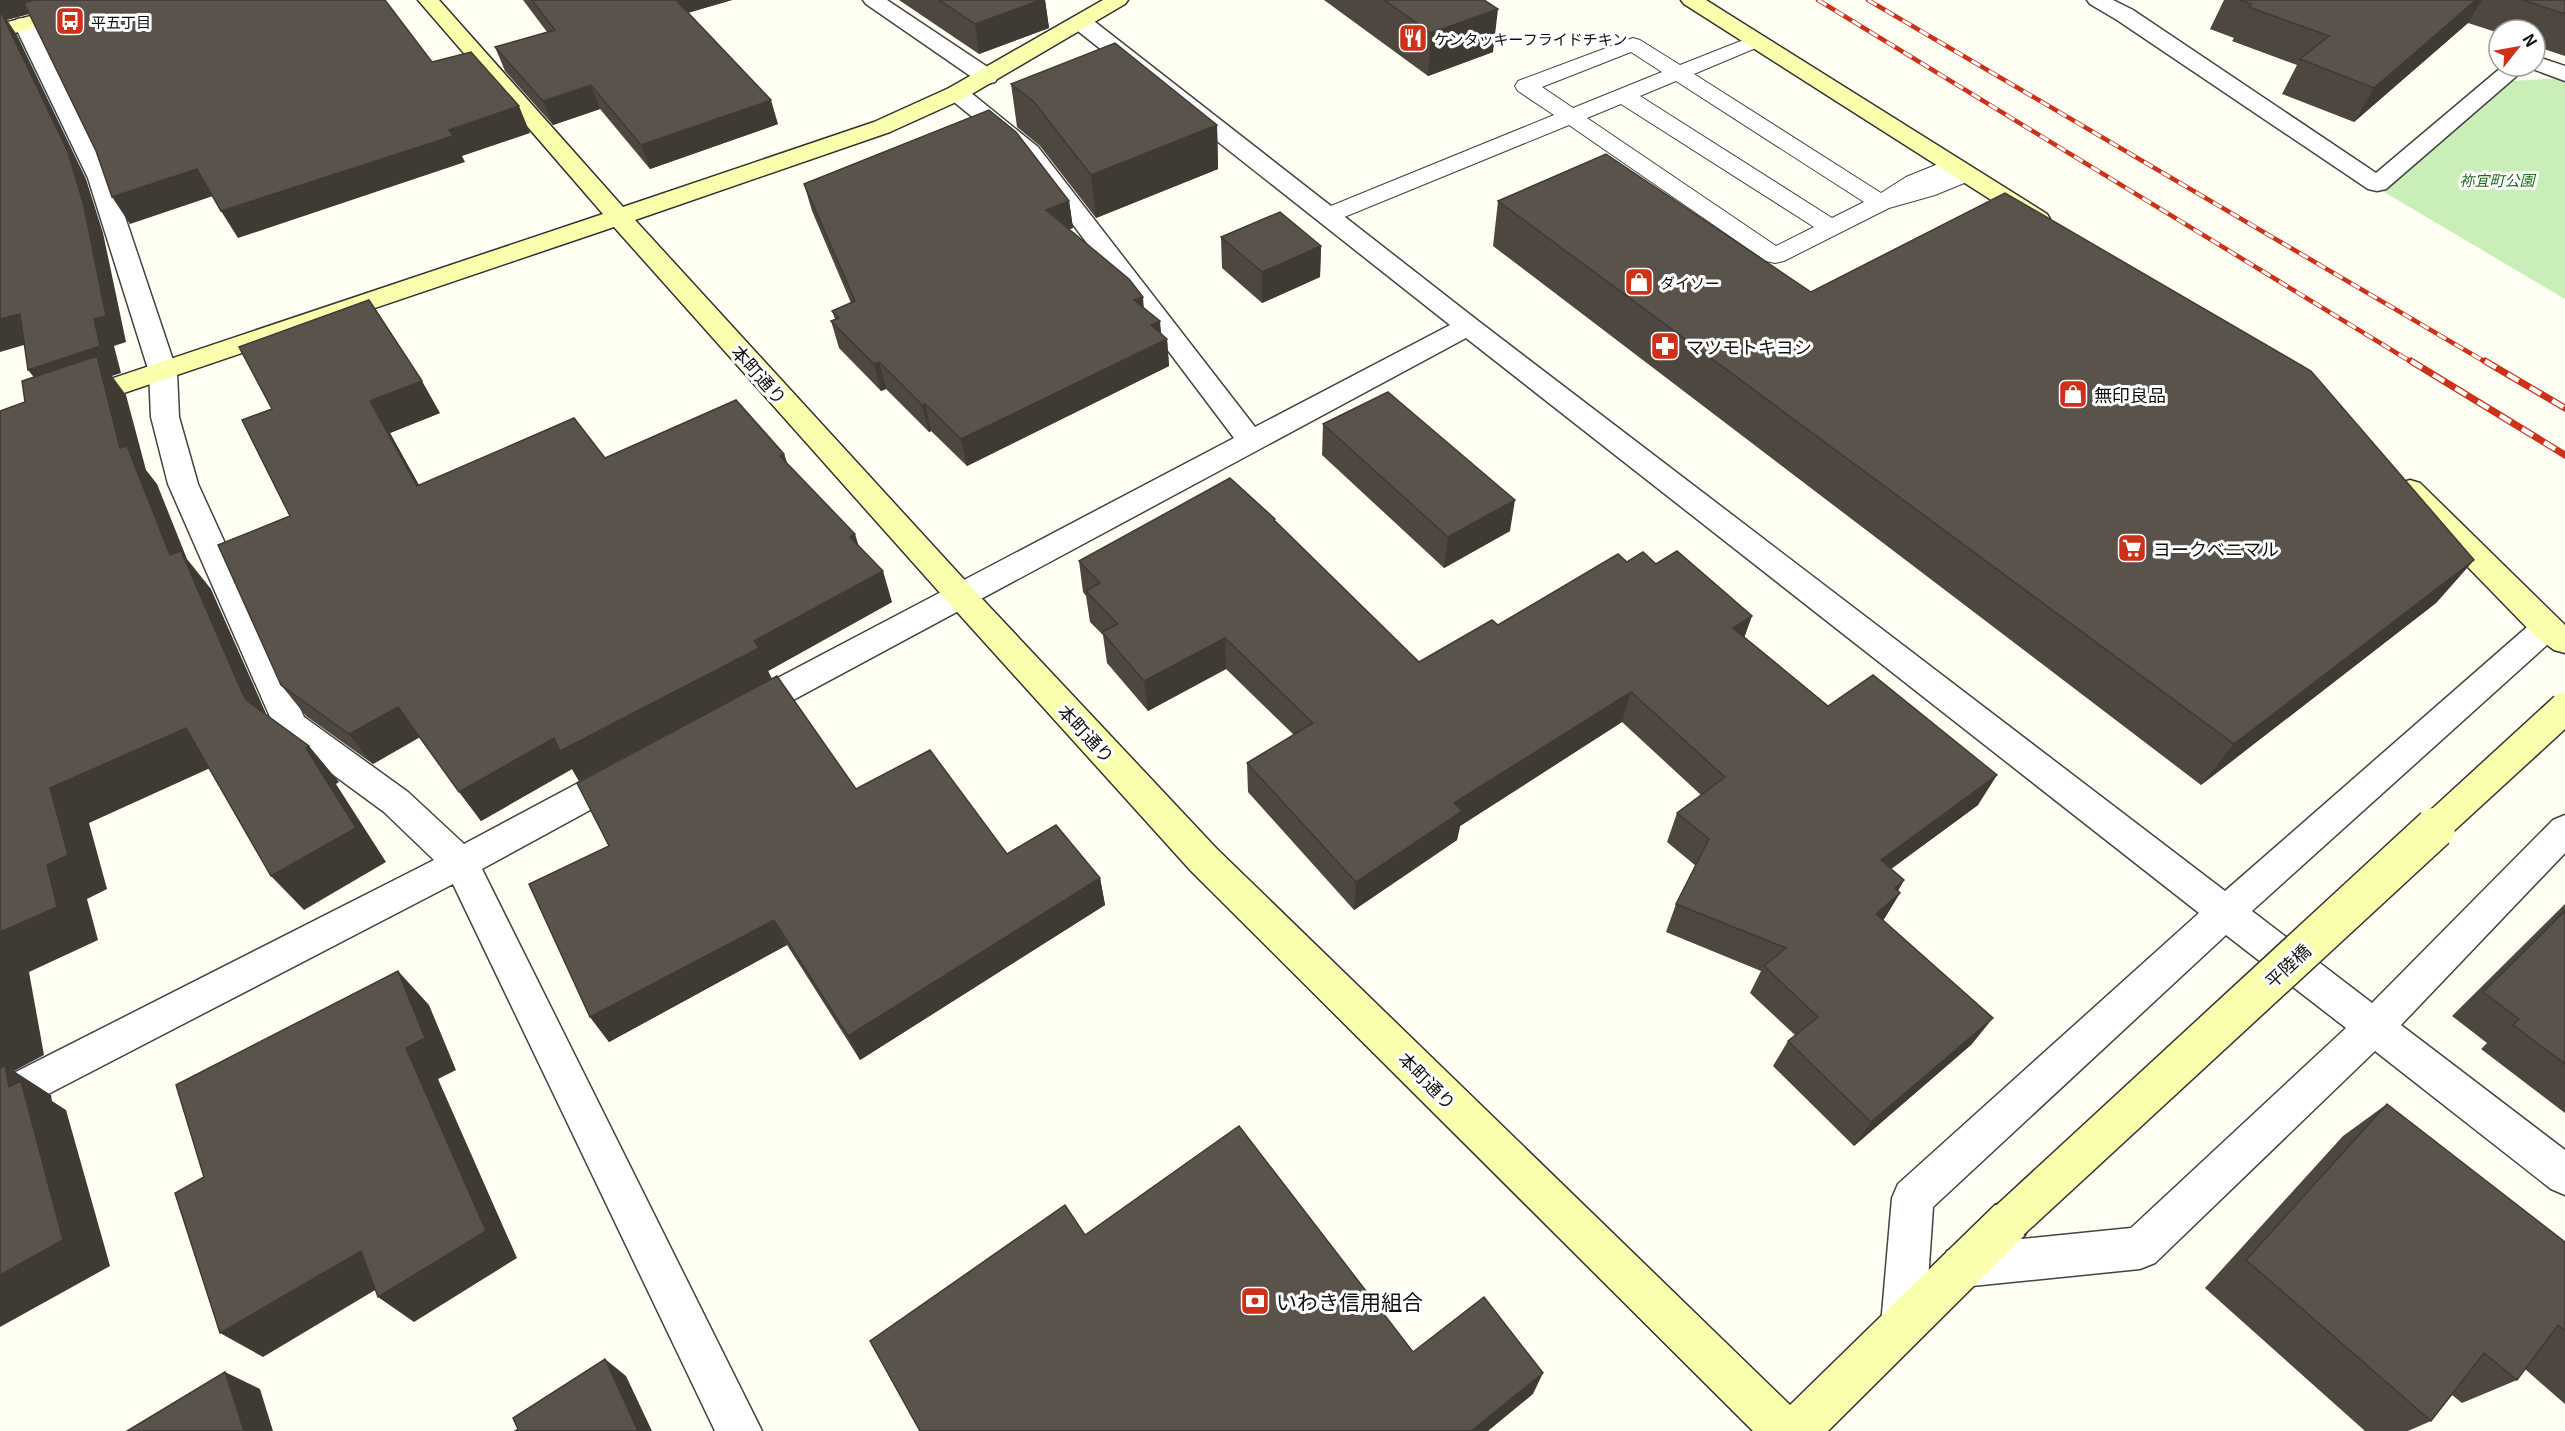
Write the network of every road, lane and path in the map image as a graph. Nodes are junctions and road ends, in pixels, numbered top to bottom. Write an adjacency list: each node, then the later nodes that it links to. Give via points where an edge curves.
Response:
1 (115, 0): 8 (street)
2 (428, 0): 22 (street, 本町通り)
3 (873, 0): 14 (street)
4 (1118, 0): 7 (street)
5 (1691, 0): 10 (street)
6 (2097, 0): 15 (street, via 2377,184)
7 (1082, 23): 14 (street); 21 (street)
8 (26, 24): 9 (street); 26 (street, via 99,178)
9 (0, 31)
10 (1756, 41): 12 (lane); 19 (street)
11 (2547, 67): 13 (street)
12 (1679, 72): 17 (lane); 18 (lane, via 1633,44 1526,86); 20 (lane)
13 (2565, 74)
14 (987, 77): 16 (street)
15 (2502, 78)
16 (957, 93): 22 (street, via 882,127); 28 (street, via 1030,153)
17 (1623, 95): 18 (lane); 23 (lane)
18 (1570, 117): 21 (lane); 23 (lane, via 1775,256)
19 (1960, 170): 20 (lane, via 1928,190); 24 (street)
20 (1881, 203): 23 (lane)
21 (1329, 215): 25 (street)
22 (619, 217): 26 (street); 30 (street, 本町通り)
23 (1831, 228)
24 (2055, 230)
25 (1468, 326): 28 (street); 37 (street)
26 (163, 372): 27 (street); 36 (street, via 165,417 183,484 291,726 396,802)
27 (0, 426)
28 (1251, 441): 30 (street)
29 (2397, 477): 31 (street)
30 (960, 595): 33 (street); 44 (street, 本町通り, via 1204,860)
31 (2555, 634): 37 (street)
32 (2565, 708): 41 (street, 平陸橋, bridge)
33 (721, 724)
34 (648, 763): 36 (street)
35 (2565, 830): 38 (street)
36 (461, 863): 39 (street); 43 (street)
37 (2226, 912): 38 (street); 42 (street, via 1912,1198)
38 (2374, 1027): 40 (street); 41 (street, via 2140,1248)
39 (0, 1100)
40 (2565, 1175)
41 (1962, 1266): 42 (street, 平陸橋)
42 (1903, 1325): 45 (street, 平陸橋)
43 (739, 1431)
44 (1785, 1431)
45 (1796, 1431)

